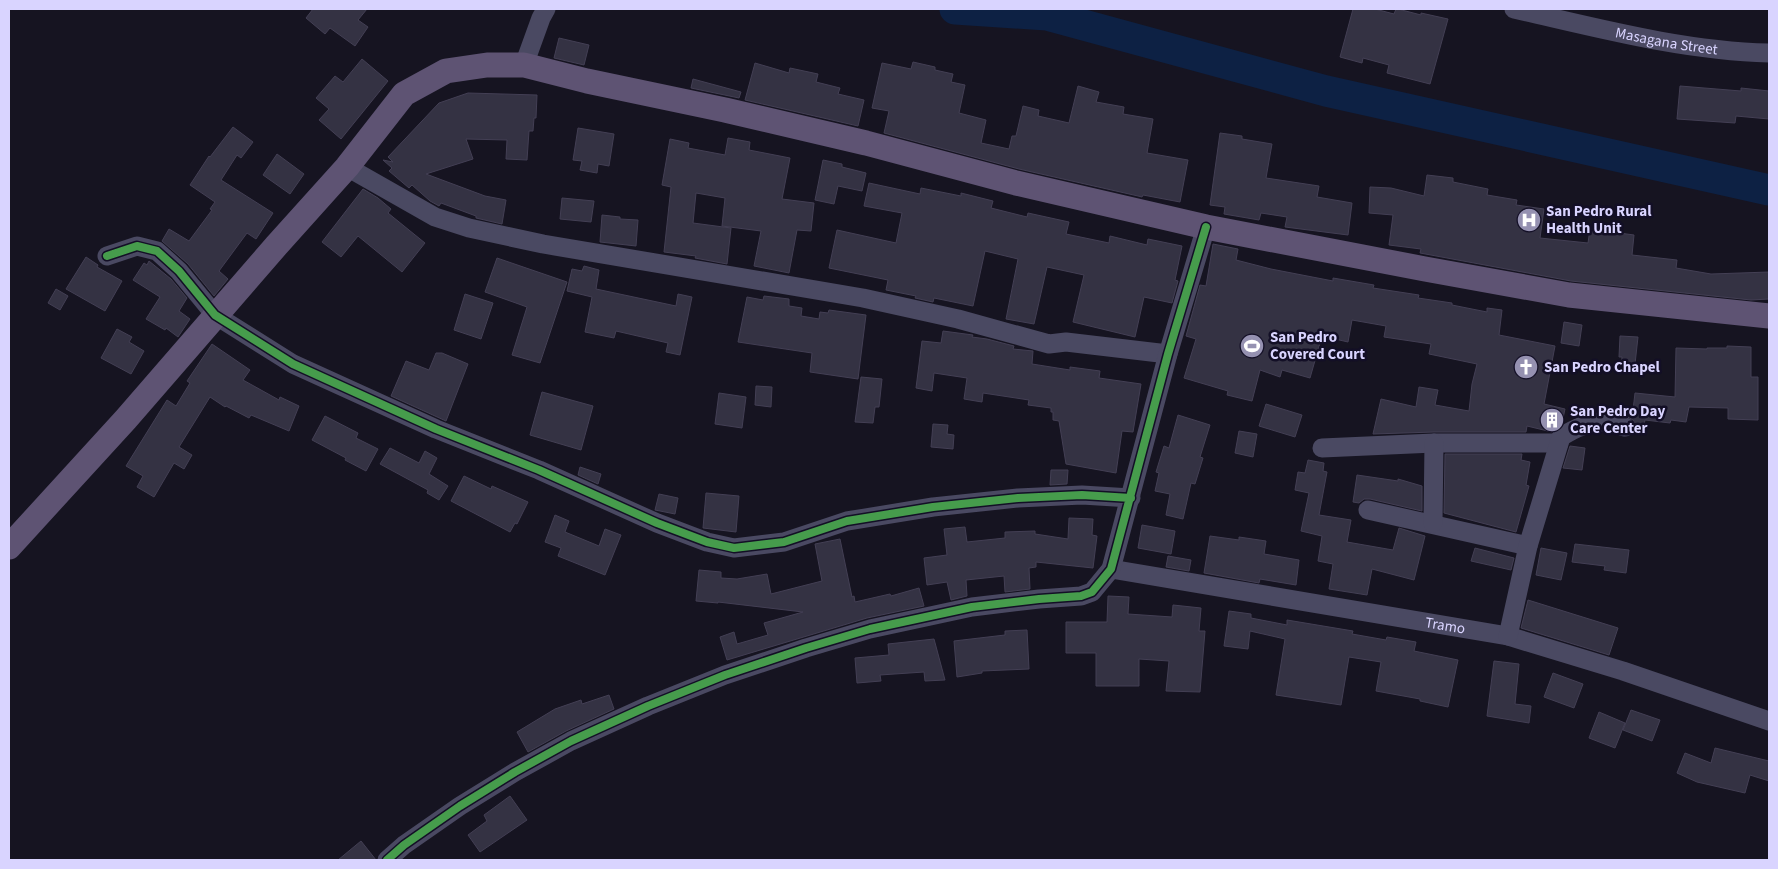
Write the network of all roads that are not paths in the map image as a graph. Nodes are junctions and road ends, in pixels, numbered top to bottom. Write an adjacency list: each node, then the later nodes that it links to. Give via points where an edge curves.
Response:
1 (546, 9): 4 (street)
2 (1514, 9): 3 (street, Masagana Street, via 1710,49)
3 (1769, 53)
4 (524, 65): 5 (main road, via 487,65 446,71 404,94); 6 (main road, via 725,110)
5 (347, 167): 8 (main road); 10 (street, via 435,217 469,228 543,244 863,298 1050,344 1066,342)
6 (1206, 227): 9 (main road, via 1569,295); 10 (street)
7 (107, 256): 8 (street, via 137,246 157,251 179,271)
8 (215, 315): 15 (street, via 302,368 436,429 539,470 657,523 707,542 734,548 784,542 847,521 933,507 1045,496); 19 (main road)
9 (1769, 316)
10 (1168, 354): 15 (street)
11 (1625, 427): 13 (street, via 1592,423 1570,431 1561,437)
12 (1434, 443): 13 (street); 14 (street); 17 (street)
13 (1559, 443): 18 (street)
14 (1322, 448)
15 (1131, 498): 20 (street)
16 (1368, 510): 17 (street)
17 (1432, 524): 18 (street)
18 (1528, 546): 21 (street)
19 (9, 547)
20 (1111, 569): 21 (street, Tramo); 23 (street, via 1092,592 1081,596 972,607 870,629 716,678 571,741 460,806)
21 (1508, 636): 22 (street, Tramo, via 1623,671)
22 (1769, 722)
23 (386, 860)

